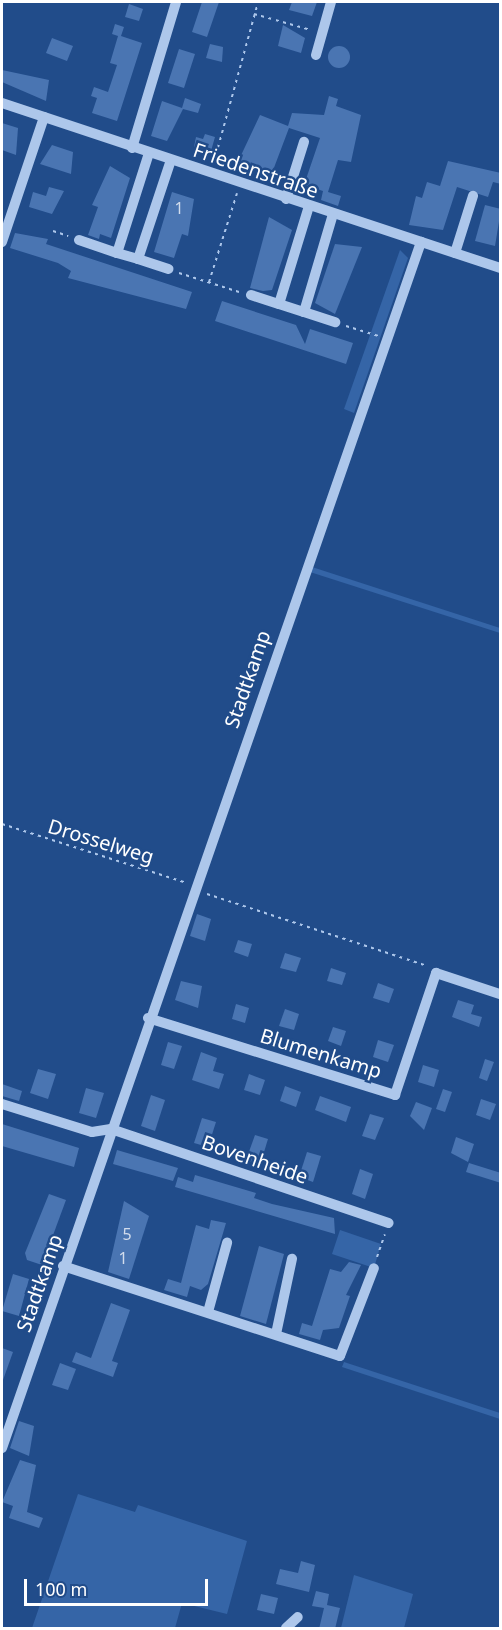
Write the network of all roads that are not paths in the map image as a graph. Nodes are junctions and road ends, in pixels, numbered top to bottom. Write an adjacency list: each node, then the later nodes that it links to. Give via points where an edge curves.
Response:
1 (176, 2): 7 (street)
2 (331, 2): 3 (street)
3 (316, 55)
4 (2, 103): 5 (street, Friedenstraße)
5 (44, 117): 7 (street, Friedenstraße); 15 (street)
6 (304, 142): 11 (street)
7 (132, 148): 8 (street, Friedenstraße)
8 (149, 153): 9 (street, Friedenstraße); 17 (street)
9 (171, 160): 11 (street, Friedenstraße); 19 (street)
10 (473, 196): 18 (street)
11 (286, 199): 12 (street, Friedenstraße)
12 (309, 206): 13 (street, Friedenstraße); 23 (street)
13 (333, 214): 16 (street, Friedenstraße); 24 (street)
14 (79, 240): 17 (street)
15 (2, 242)
16 (421, 242): 18 (street, Friedenstraße); 27 (street, Stadtkamp)
17 (117, 253): 19 (street)
18 (455, 253): 20 (street, Friedenstraße)
19 (138, 259): 21 (street)
20 (501, 268)
21 (168, 269)
22 (251, 295): 23 (street)
23 (279, 304): 24 (street)
24 (304, 312): 25 (street)
25 (335, 322)
26 (501, 994): 27 (street, Blumenkamp, via 436,974 395,1095)
27 (148, 1018): 29 (street, Stadtkamp)
28 (2, 1104): 29 (street, via 92,1132)
29 (111, 1129): 30 (street, Bovenheide); 33 (street, Stadtkamp)
30 (388, 1223)
31 (227, 1244): 35 (street)
32 (292, 1259): 36 (street)
33 (63, 1266): 35 (street); 37 (street, Stadtkamp)
34 (374, 1268): 36 (street, via 340,1356)
35 (208, 1312): 36 (street)
36 (276, 1334)
37 (2, 1448)
38 (298, 1617): 39 (street)
39 (286, 1629)

